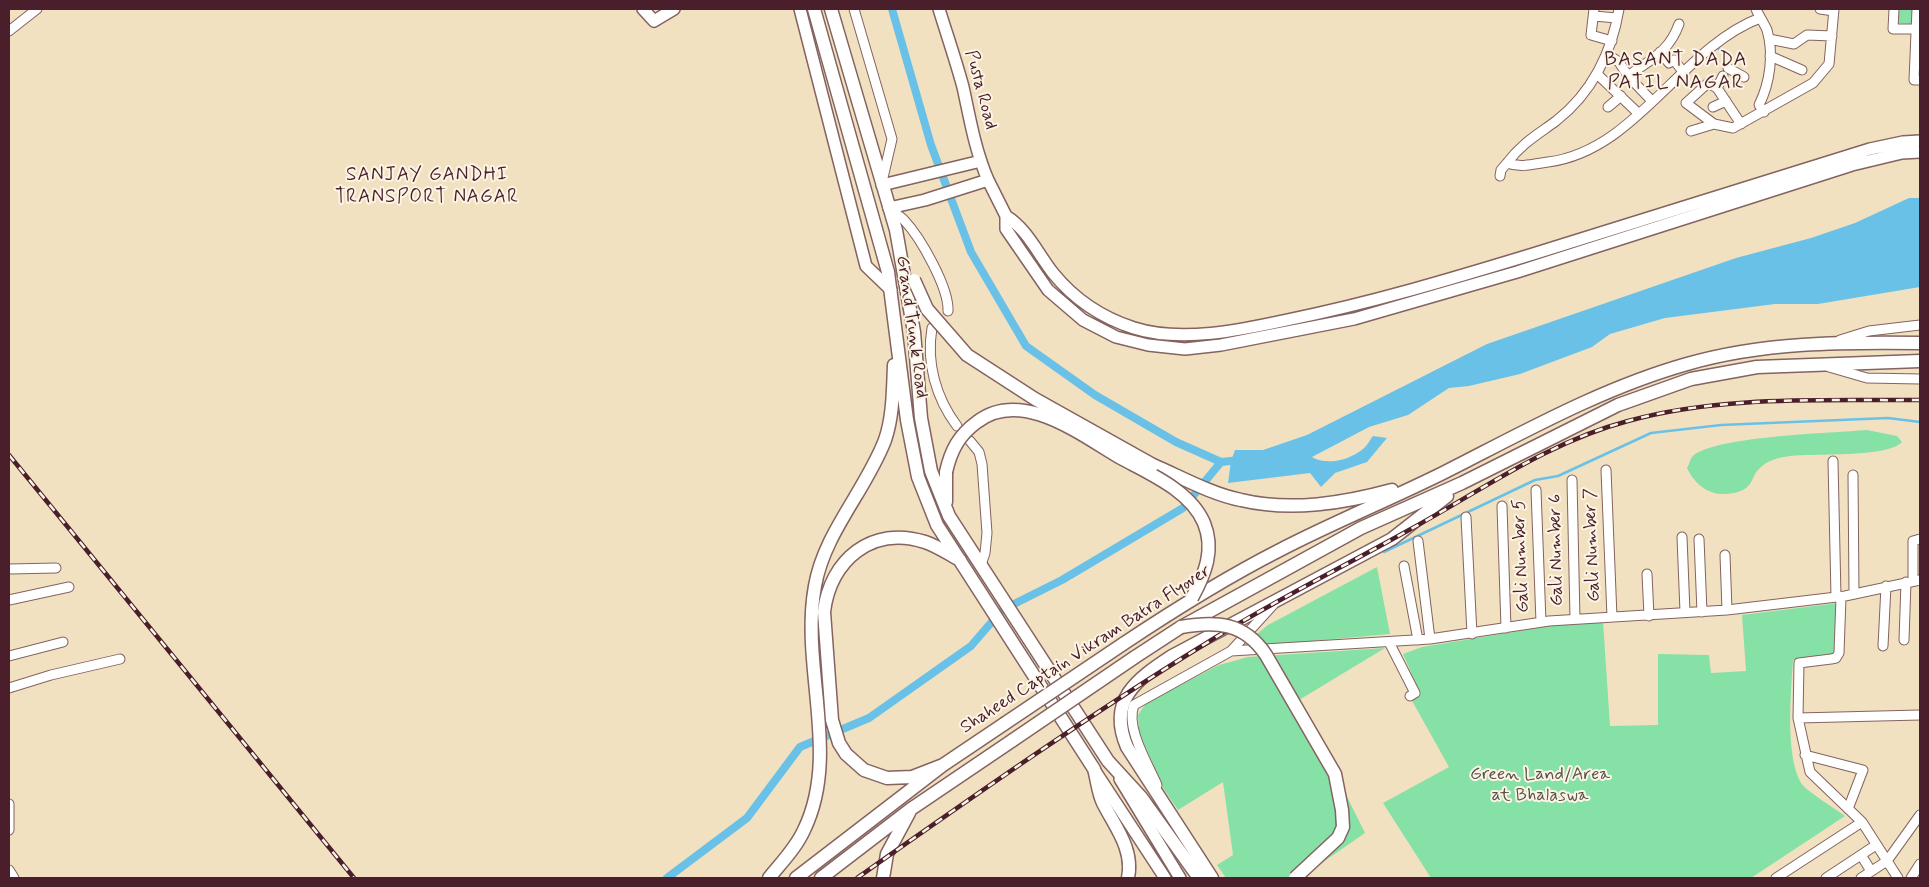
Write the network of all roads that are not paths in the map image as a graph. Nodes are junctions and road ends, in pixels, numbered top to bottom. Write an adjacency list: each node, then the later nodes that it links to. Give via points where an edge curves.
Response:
1 (37, 9): 19 (street)
2 (674, 9): 13 (main road)
3 (800, 9): 58 (main road, via 866,266)
4 (814, 9): 58 (highway, Grand Trunk Road, via 888,272)
5 (831, 9): 54 (highway, Grand Trunk Road)
6 (854, 9): 54 (street, via 892,139)
7 (939, 9): 50 (main road, Pusta Road)
8 (1756, 9): 16 (street)
9 (1820, 9): 12 (street)
10 (1894, 9): 18 (street, via 1893,29)
11 (1917, 9): 18 (street)
12 (1834, 10): 20 (street)
13 (653, 12)
14 (1594, 12): 15 (street); 22 (street, via 1591,35)
15 (1618, 14): 22 (street)
16 (1760, 18): 21 (street); 31 (street, via 1726,35)
17 (1679, 24): 24 (street, via 1669,46)
18 (1918, 29): 25 (street)
19 (9, 31)
20 (1832, 36): 23 (street, via 1807,35); 43 (street, via 1829,64 1824,72 1813,83)
21 (1768, 39): 23 (street); 27 (street)
22 (1612, 41): 26 (street)
23 (1790, 44): 28 (street)
24 (1660, 52): 31 (street, via 1669,63 1674,60); 33 (street)
25 (1917, 53): 36 (street)
26 (1607, 54): 32 (street); 33 (street, via 1620,62)
27 (1770, 56): 28 (street); 43 (street, via 1767,82 1759,105)
28 (1782, 60): 30 (street)
29 (1728, 68): 35 (street)
30 (1802, 70)
31 (1684, 73): 39 (street)
32 (1597, 74): 38 (street); 51 (street, via 1558,119 1521,146)
33 (1628, 76): 39 (street)
34 (1723, 76): 37 (street)
35 (1744, 77)
36 (1917, 80)
37 (1717, 88): 40 (street); 45 (street, via 1708,84 1686,103)
38 (1621, 96): 41 (street); 44 (street)
39 (1652, 101): 44 (street)
40 (1726, 101): 42 (street); 46 (street)
41 (1608, 107)
42 (1713, 107)
43 (1764, 112): 46 (street)
44 (1638, 114): 51 (street, via 1580,155 1528,166)
45 (1714, 124): 46 (street); 47 (street)
46 (1737, 126)
47 (1691, 131)
48 (1920, 141): 56 (main road, via 1870,149 1359,306 1242,330 1183,335 1136,329 1078,299 1054,274 1017,223)
49 (1920, 152): 56 (main road, via 1852,165 1518,272 1354,319 1221,345 1185,348 1148,345 1116,337 1083,320 1048,290 1006,229)
50 (980, 162): 53 (main road, Pusta Road); 54 (main road)
51 (1507, 163): 52 (street)
52 (1500, 176)
53 (988, 180): 55 (main road); 56 (main road, Pusta Road)
54 (882, 185): 55 (highway, Grand Trunk Road)
55 (889, 208): 57 (highway, Grand Trunk Road); 59 (street, via 904,220 923,248 947,297)
56 (1006, 216)
57 (898, 244): 72 (highway, bridge, via 926,309 966,355 1035,399 1153,465 1240,500 1268,504 1355,501 1410,486); 77 (highway, Grand Trunk Road, via 914,332 921,418 931,471)
58 (890, 290): 62 (highway, Grand Trunk Road)
59 (948, 311)
60 (1920, 325): 63 (street, via 1869,331)
61 (932, 328): 68 (street, via 929,342 935,385)
62 (896, 332): 85 (highway, Grand Trunk Road, via 918,478 937,525); 140 (highway, via 891,410 885,440 822,560 815,586 810,627 820,751 814,802 796,845)
63 (1835, 342): 64 (highway); 72 (highway, via 1755,349 1688,364 1610,389)
64 (1920, 343)
65 (1920, 361): 66 (highway)
66 (1816, 364): 67 (street, via 1867,378); 75 (highway, via 1757,367 1692,379 1618,405)
67 (1920, 379)
68 (957, 426)
69 (970, 441): 89 (street, via 979,452 982,464)
70 (1833, 461): 95 (street)
71 (1606, 470): 103 (street, Gali Number 7)
72 (1444, 472): 96 (highway, Shaheed Captain Vikram Batra Flyover, via 1281,550)
73 (1853, 475): 94 (street)
74 (1572, 480): 104 (street, Gali Number 6)
75 (1462, 484): 97 (highway, via 1392,539); 106 (highway, Shaheed Captain Vikram Batra Flyover, via 1361,528)
76 (1536, 490): 105 (street, Gali Number 5)
77 (945, 506): 89 (highway, Grand Trunk Road); 96 (highway, bridge, via 950,456 968,428 981,418 996,412 1019,410 1059,422 1159,480 1198,512 1207,533 1209,557)
78 (1502, 506): 107 (street)
79 (1466, 517): 108 (street)
80 (1682, 537): 100 (street)
81 (1699, 539): 101 (street)
82 (1920, 539): 91 (street, via 1913,541)
83 (1418, 541): 109 (street)
84 (1725, 554): 99 (street)
85 (962, 562): 124 (highway, via 926,543 911,539 880,540 856,552 835,573 824,612 827,671 834,732 839,743 854,762 875,775 899,779 923,774); 125 (highway, Grand Trunk Road)
86 (1404, 566): 110 (street)
87 (56, 568): 88 (street)
88 (9, 569)
89 (985, 570): 123 (highway, Grand Trunk Road)
90 (1647, 574): 102 (street)
91 (1913, 581): 92 (street); 111 (street)
92 (1886, 586): 94 (street); 114 (street)
93 (69, 587): 98 (street)
94 (1854, 594): 95 (street)
95 (1839, 597): 99 (street); 121 (street, via 1839,653 1836,658 1799,663)
96 (1192, 598): 124 (highway, Shaheed Captain Vikram Batra Flyover, bridge)
97 (1280, 598): 115 (street); 127 (highway, via 1172,656 1143,675 1128,693 1121,716 1124,739)
98 (9, 600)
99 (1728, 610): 101 (street)
100 (1685, 612): 101 (street); 102 (street)
101 (1702, 612)
102 (1649, 616): 103 (street)
103 (1612, 617): 104 (street)
104 (1575, 619): 105 (street)
105 (1541, 622): 107 (street)
106 (1181, 627): 129 (highway, Shaheed Captain Vikram Batra Flyover, bridge); 149 (highway, bridge, via 1227,625 1254,639 1335,774 1343,827 1329,848)
107 (1506, 628): 108 (street)
108 (1472, 634): 109 (street)
109 (1430, 639): 110 (street)
110 (1418, 640): 113 (street)
111 (1904, 640)
112 (63, 642): 116 (street)
113 (1389, 642): 115 (street); 119 (street, via 1415,693)
114 (1883, 646)
115 (1231, 651): 127 (street, via 1134,705 1130,714 1132,727)
116 (9, 656)
117 (120, 659): 118 (street)
118 (9, 688)
119 (1410, 696)
120 (1920, 716): 121 (street)
121 (1798, 718): 122 (street)
122 (1805, 755): 128 (street, via 1813,778); 128 (street, via 1863,770)
123 (1108, 760): 146 (main road); 147 (highway, Grand Trunk Road, via 1141,797)
124 (943, 765): 141 (highway, Shaheed Captain Vikram Batra Flyover)
125 (1094, 768): 144 (highway, via 1101,800 1123,836 1128,852); 145 (main road)
126 (9, 804): 132 (street)
127 (1166, 808): 148 (highway)
128 (1848, 808): 131 (street)
129 (911, 809): 142 (highway, Shaheed Captain Vikram Batra Flyover); 143 (highway, via 887,854)
130 (1920, 815): 135 (street)
131 (1862, 822): 133 (street); 150 (street)
132 (9, 830)
133 (1876, 845): 134 (street); 135 (street)
134 (1861, 855): 138 (street); 151 (street)
135 (1887, 861): 138 (street); 153 (street)
136 (1920, 864): 154 (street)
137 (9, 870): 139 (street)
138 (1872, 871): 152 (street)
139 (14, 878)
140 (769, 878)
141 (796, 878)
142 (822, 878)
143 (883, 878)
144 (1128, 878)
145 (1165, 878)
146 (1180, 878)
147 (1199, 878)
148 (1212, 878)
149 (1295, 878)
150 (1776, 878)
151 (1826, 878)
152 (1861, 878)
153 (1898, 878)
154 (1911, 878)

